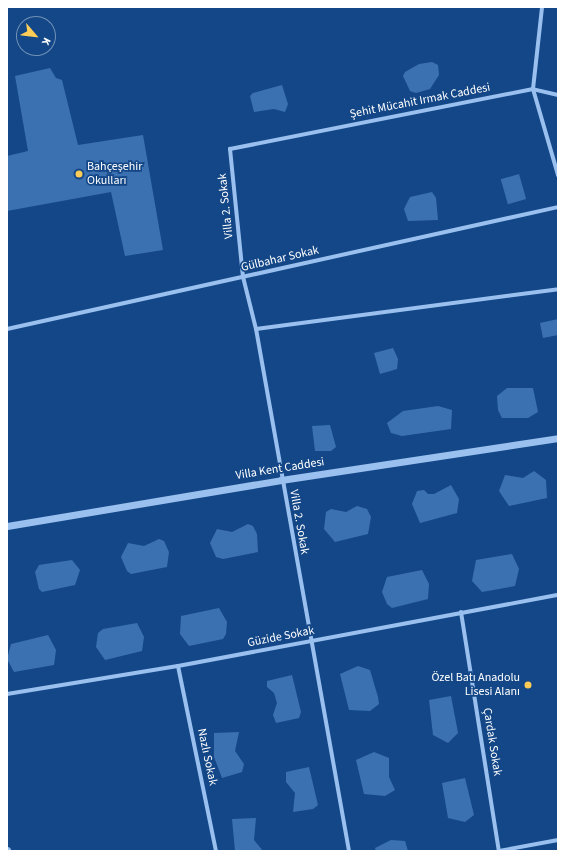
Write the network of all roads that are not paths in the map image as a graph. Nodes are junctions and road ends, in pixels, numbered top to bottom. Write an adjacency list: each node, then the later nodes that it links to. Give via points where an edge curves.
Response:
1 (542, 7): 2 (street)
2 (533, 89): 3 (street); 4 (street, Şehit Mücahit Irmak Caddesi); 5 (street)
3 (558, 95)
4 (230, 149): 7 (street, Villa 2. Sokak)
5 (558, 175)
6 (558, 207): 7 (street, Gülbahar Sokak)
7 (243, 277): 9 (street, Gülbahar Sokak); 10 (street, Villa 2. Sokak)
8 (558, 289): 10 (street)
9 (7, 329)
10 (256, 329): 12 (street, Villa 2. Sokak)
11 (558, 438): 12 (street, Villa Kent Caddesi)
12 (281, 480): 13 (street, Villa Kent Caddesi); 16 (street, Villa 2. Sokak)
13 (7, 526)
14 (558, 595): 15 (street, Güzide Sokak)
15 (461, 612): 16 (street, Güzide Sokak); 22 (street, Çardak Sokak)
16 (310, 642): 17 (street, Güzide Sokak); 21 (street, Villa 2. Sokak)
17 (178, 666): 18 (street, Güzide Sokak); 20 (street, Nazlı Sokak)
18 (7, 694)
19 (558, 840): 22 (street)
20 (216, 851)
21 (349, 851)
22 (499, 851)

